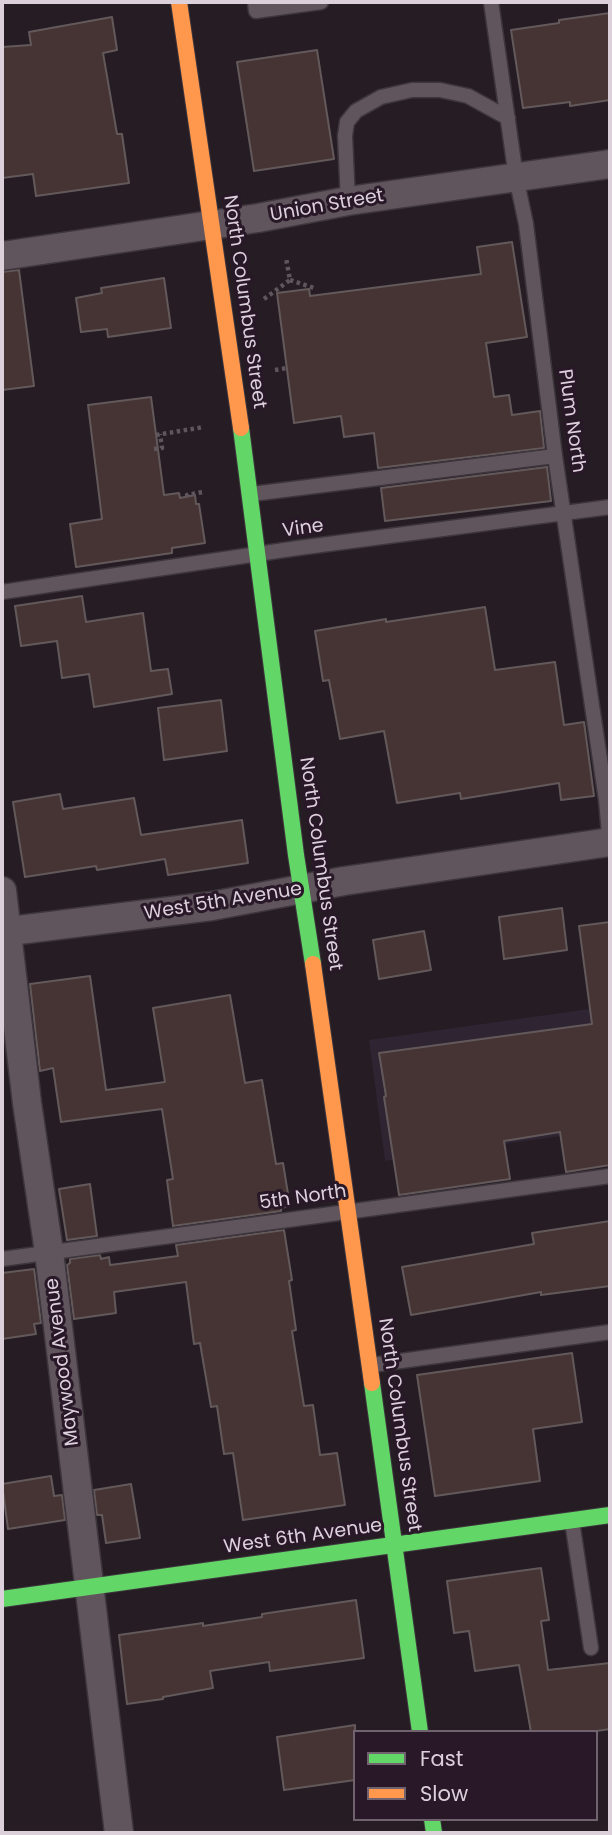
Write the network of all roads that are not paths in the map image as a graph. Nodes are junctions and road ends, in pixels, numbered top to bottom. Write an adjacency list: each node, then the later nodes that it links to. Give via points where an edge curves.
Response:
1 (178, 2): 9 (main road, North Columbus Street)
2 (255, 2): 3 (lane, via 256,11)
3 (321, 2)
4 (491, 2): 5 (lane, Plum North)
5 (508, 118): 7 (lane, Plum North); 8 (lane, via 468,96 440,90 381,97 356,111 347,122)
6 (610, 164): 7 (street, Union Street)
7 (516, 177): 8 (street, Union Street); 11 (lane, Plum North)
8 (348, 201): 9 (street, Union Street)
9 (211, 225): 10 (street, Union Street); 12 (main road, North Columbus Street)
10 (2, 256)
11 (555, 456): 12 (lane); 14 (lane, Plum North)
12 (250, 495): 15 (main road, North Columbus Street)
13 (610, 507): 14 (lane, Vine)
14 (564, 514): 15 (lane, Vine); 17 (lane, Plum North)
15 (258, 555): 16 (lane, Vine); 18 (main road, North Columbus Street)
16 (2, 592)
17 (610, 843): 18 (street, West 5th Avenue)
18 (301, 890): 20 (street, West 5th Avenue); 22 (main road, North Columbus Street)
19 (2, 891): 20 (street, Maywood Avenue)
20 (4, 932): 23 (street, Maywood Avenue)
21 (610, 1176): 22 (lane, 5th North)
22 (349, 1211): 23 (lane, 5th North); 26 (main road, North Columbus Street)
23 (49, 1252): 24 (lane, 5th North); 30 (street, Maywood Avenue)
24 (2, 1259)
25 (610, 1332): 26 (lane)
26 (369, 1365): 29 (main road, North Columbus Street)
27 (610, 1515): 28 (main road, West 6th Avenue)
28 (572, 1520): 29 (main road, West 6th Avenue); 32 (lane)
29 (394, 1546): 30 (main road, West 6th Avenue); 33 (main road, North Columbus Street)
30 (90, 1587): 31 (main road, West 6th Avenue); 34 (street, Maywood Avenue)
31 (2, 1599)
32 (591, 1648)
33 (420, 1730)
34 (119, 1833)

